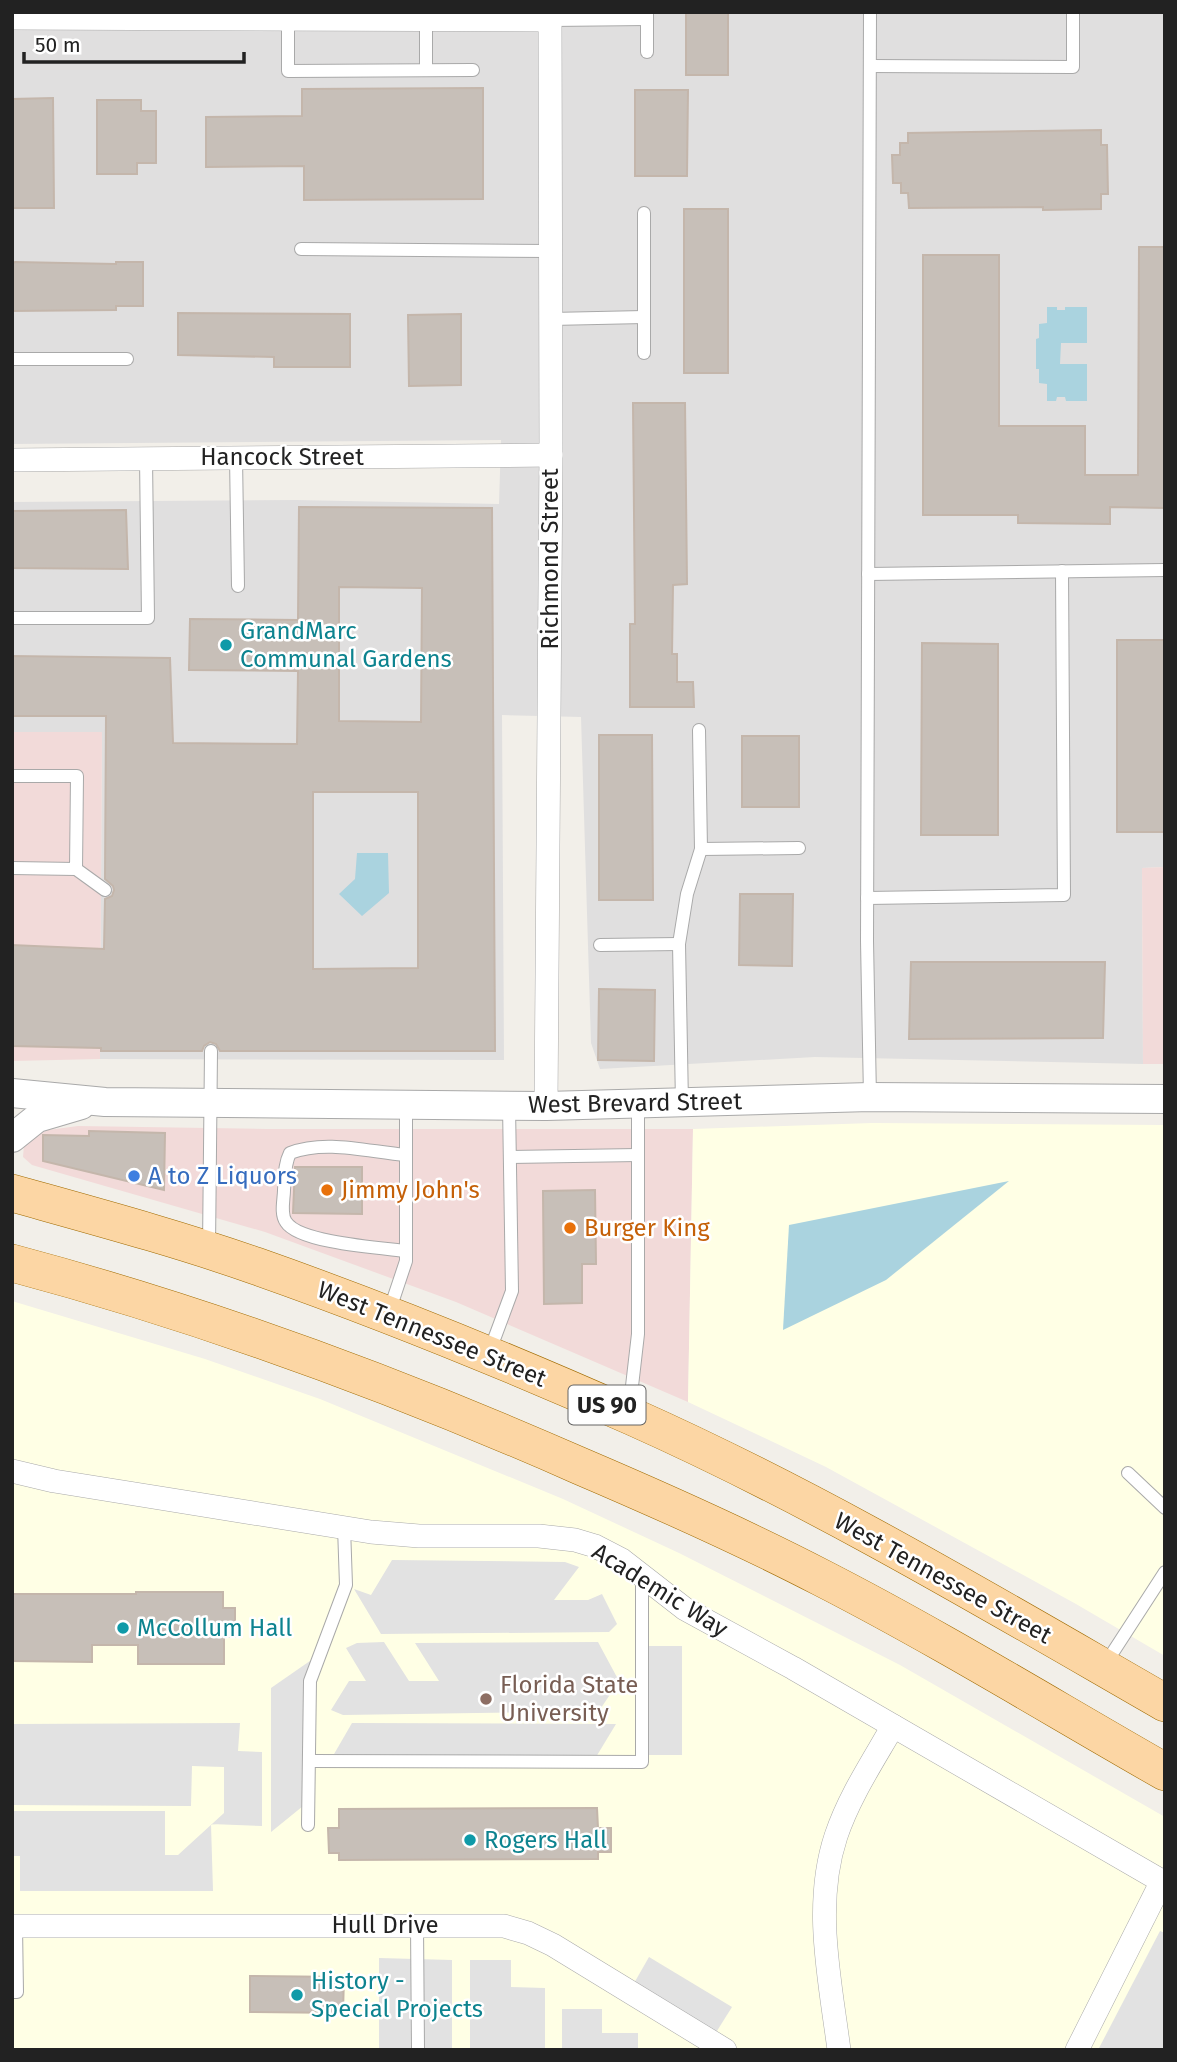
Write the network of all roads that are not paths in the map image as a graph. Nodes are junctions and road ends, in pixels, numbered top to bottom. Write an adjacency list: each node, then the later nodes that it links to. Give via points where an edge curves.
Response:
1 (870, 12): 9 (lane)
2 (1073, 12): 9 (lane, via 1073,67)
3 (646, 15): 4 (lane); 8 (lane)
4 (550, 16): 7 (street); 14 (street, Richmond Street)
5 (12, 18): 6 (street)
6 (288, 19): 7 (street); 10 (lane, via 288,71)
7 (426, 19): 10 (lane)
8 (646, 52)
9 (870, 66): 26 (lane)
10 (426, 71): 11 (lane)
11 (473, 71)
12 (644, 213): 15 (lane)
13 (301, 249): 14 (lane)
14 (551, 251): 16 (street, Richmond Street)
15 (643, 317): 16 (lane); 17 (lane)
16 (551, 319): 20 (street, Richmond Street)
17 (643, 353)
18 (12, 359): 19 (lane)
19 (127, 359)
20 (551, 455): 21 (street, Hancock Street); 49 (street, Richmond Street)
21 (236, 457): 22 (street, Hancock Street); 27 (lane)
22 (146, 458): 23 (street, Hancock Street); 28 (lane, via 148,618)
23 (12, 460)
24 (1165, 570): 25 (lane)
25 (1062, 571): 26 (lane); 36 (lane, via 1064,895)
26 (868, 574): 36 (lane)
27 (239, 586)
28 (12, 618)
29 (699, 730): 32 (lane)
30 (12, 776): 34 (lane, via 77,776)
31 (799, 848): 32 (lane)
32 (701, 849): 37 (lane)
33 (12, 868): 34 (lane)
34 (76, 869): 35 (lane)
35 (104, 890)
36 (867, 898): 41 (lane)
37 (679, 944): 38 (lane); 45 (lane)
38 (600, 945)
39 (211, 1051): 44 (lane)
40 (12, 1093): 43 (street, West Brevard Street)
41 (870, 1097): 42 (street, West Brevard Street); 45 (street, West Brevard Street)
42 (1165, 1099)
43 (104, 1102): 44 (street, West Brevard Street); 50 (street, West Brevard Street, via 37,1118)
44 (211, 1103): 46 (street, West Brevard Street); 55 (lane)
45 (682, 1103): 48 (street, West Brevard Street)
46 (406, 1105): 47 (street, West Brevard Street); 51 (lane)
47 (509, 1105): 49 (street, West Brevard Street); 53 (lane)
48 (638, 1105): 49 (street, West Brevard Street); 52 (lane)
49 (545, 1106)
50 (12, 1139)
51 (406, 1155): 56 (lane); 56 (lane, via 336,1147 290,1153 283,1212 286,1223 296,1230 335,1243)
52 (638, 1155): 53 (lane); 60 (lane, via 638,1334)
53 (510, 1157): 59 (lane, via 512,1291)
54 (12, 1193): 55 (main road, West Tennessee Street / US 90)
55 (209, 1251): 58 (main road, West Tennessee Street / US 90)
56 (406, 1251): 58 (lane)
57 (12, 1263): 71 (main road, US 90, via 174,1310 333,1365 466,1416 642,1493 757,1545 897,1618)
58 (388, 1314): 59 (main road, West Tennessee Street / US 90)
59 (489, 1354): 60 (main road, West Tennessee Street / US 90)
60 (629, 1415): 67 (main road, West Tennessee Street / US 90, via 899,1551)
61 (12, 1471): 64 (street, Academic Way)
62 (1128, 1473): 63 (lane)
63 (1165, 1508)
64 (344, 1527): 66 (street, Academic Way, via 419,1536 564,1538 603,1550); 70 (lane, via 346,1585 310,1681)
65 (1165, 1572): 67 (lane)
66 (642, 1576): 69 (street, Academic Way, via 685,1609); 70 (lane, via 642,1762)
67 (1104, 1668): 68 (main road, West Tennessee Street / US 90)
68 (1165, 1703)
69 (893, 1726): 73 (street, Academic Way); 79 (street, via 843,1818 828,1872 825,1938)
70 (309, 1761): 72 (lane)
71 (1165, 1772)
72 (308, 1825)
73 (1164, 1882): 80 (street)
74 (417, 1925): 75 (street, Hull Drive); 77 (street, Hull Drive, via 491,1925 528,1933 560,1948); 78 (lane)
75 (14, 1926): 76 (lane, via 17,1992)
76 (12, 1992)
77 (710, 2046)
78 (418, 2050)
79 (839, 2050)
80 (1077, 2050)

